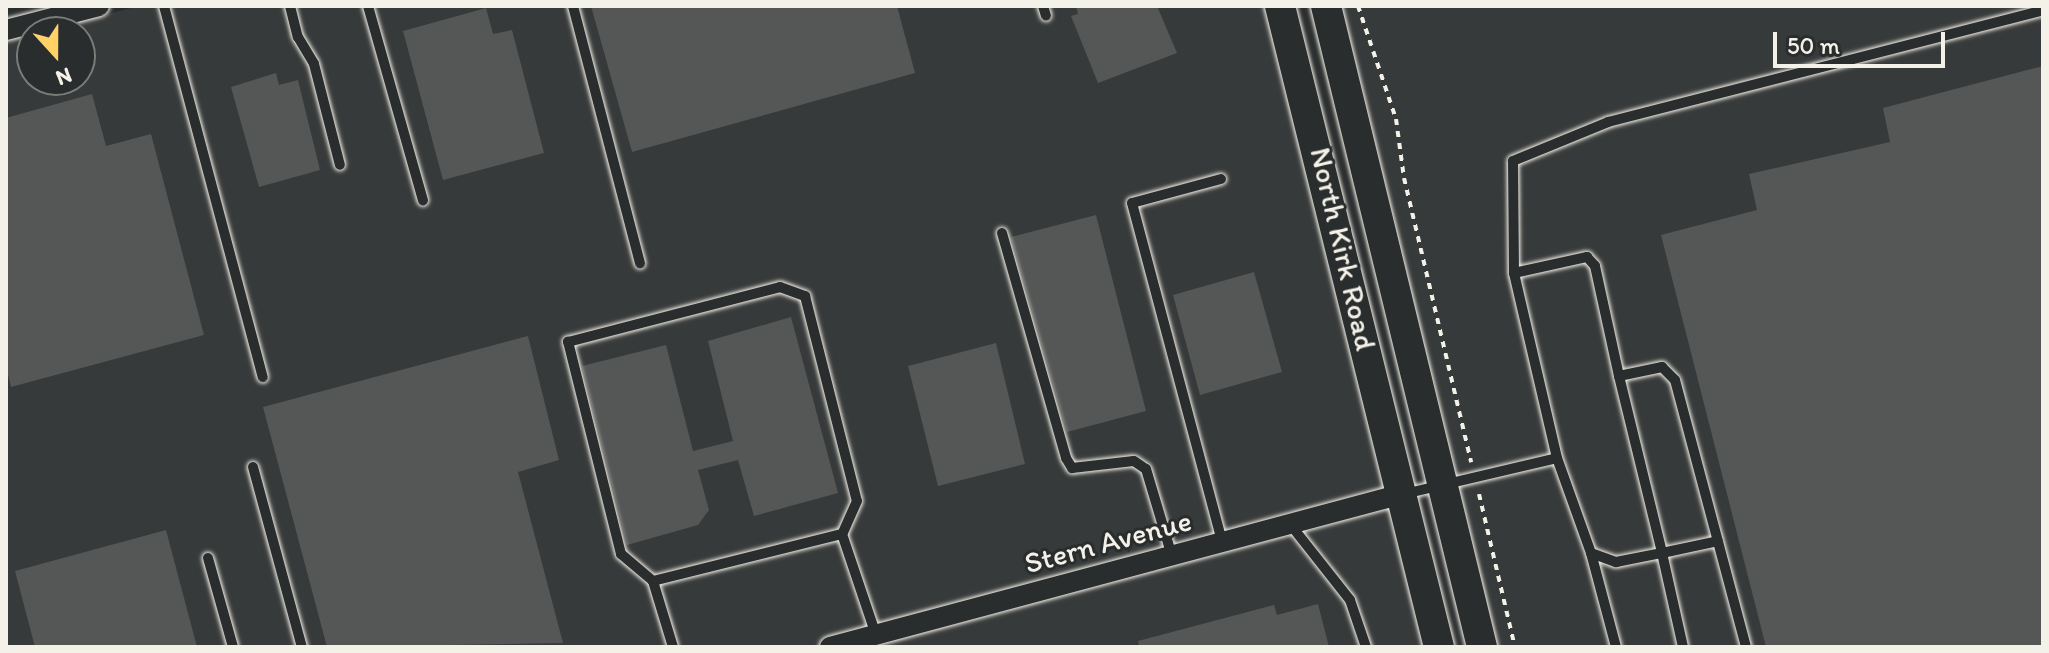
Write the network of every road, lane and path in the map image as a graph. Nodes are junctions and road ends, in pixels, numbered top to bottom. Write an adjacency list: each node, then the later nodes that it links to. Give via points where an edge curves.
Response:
1 (99, 6): 10 (street)
2 (164, 6): 18 (lane)
3 (290, 6): 11 (lane, via 298,37 314,64)
4 (368, 6): 13 (lane)
5 (573, 6): 15 (lane)
6 (1280, 6): 23 (main road, North Kirk Road)
7 (1326, 6): 22 (main road, North Kirk Road)
8 (1358, 6): 21 (path, via 1396,119 1404,178)
9 (2043, 10): 16 (lane, via 1608,122 1513,161)
10 (6, 30)
11 (340, 165)
12 (1221, 179): 27 (lane, via 1132,203)
13 (423, 200)
14 (1002, 233): 30 (lane, via 1066,458 1072,468 1134,461 1146,469)
15 (640, 263)
16 (1514, 273): 17 (lane, via 1587,257 1595,266); 19 (lane)
17 (1619, 376): 26 (lane, via 1662,367 1675,380); 29 (lane)
18 (263, 377)
19 (1557, 458): 21 (lane); 28 (lane)
20 (253, 467): 35 (lane)
21 (1475, 477): 22 (lane); 41 (path)
22 (1444, 485): 23 (lane); 40 (main road, North Kirk Road)
23 (1402, 494): 24 (street, Stern Avenue); 39 (main road, North Kirk Road)
24 (1290, 524): 27 (street, Stern Avenue); 38 (lane, via 1350,600)
25 (842, 534): 32 (lane); 32 (lane, via 857,501 805,296 780,287 568,342 621,554); 33 (lane)
26 (1718, 541): 29 (lane); 44 (lane)
27 (1222, 542): 30 (street, Stern Avenue)
28 (1591, 553): 29 (lane, via 1616,562); 42 (lane)
29 (1662, 553): 43 (lane)
30 (1172, 556): 33 (street, Stern Avenue)
31 (208, 558): 34 (lane)
32 (653, 581): 36 (lane)
33 (876, 635): 37 (street, Stern Avenue)
34 (233, 647)
35 (302, 647)
36 (673, 647)
37 (830, 647)
38 (1366, 647)
39 (1439, 647)
40 (1482, 647)
41 (1515, 647)
42 (1616, 647)
43 (1683, 647)
44 (1746, 647)

